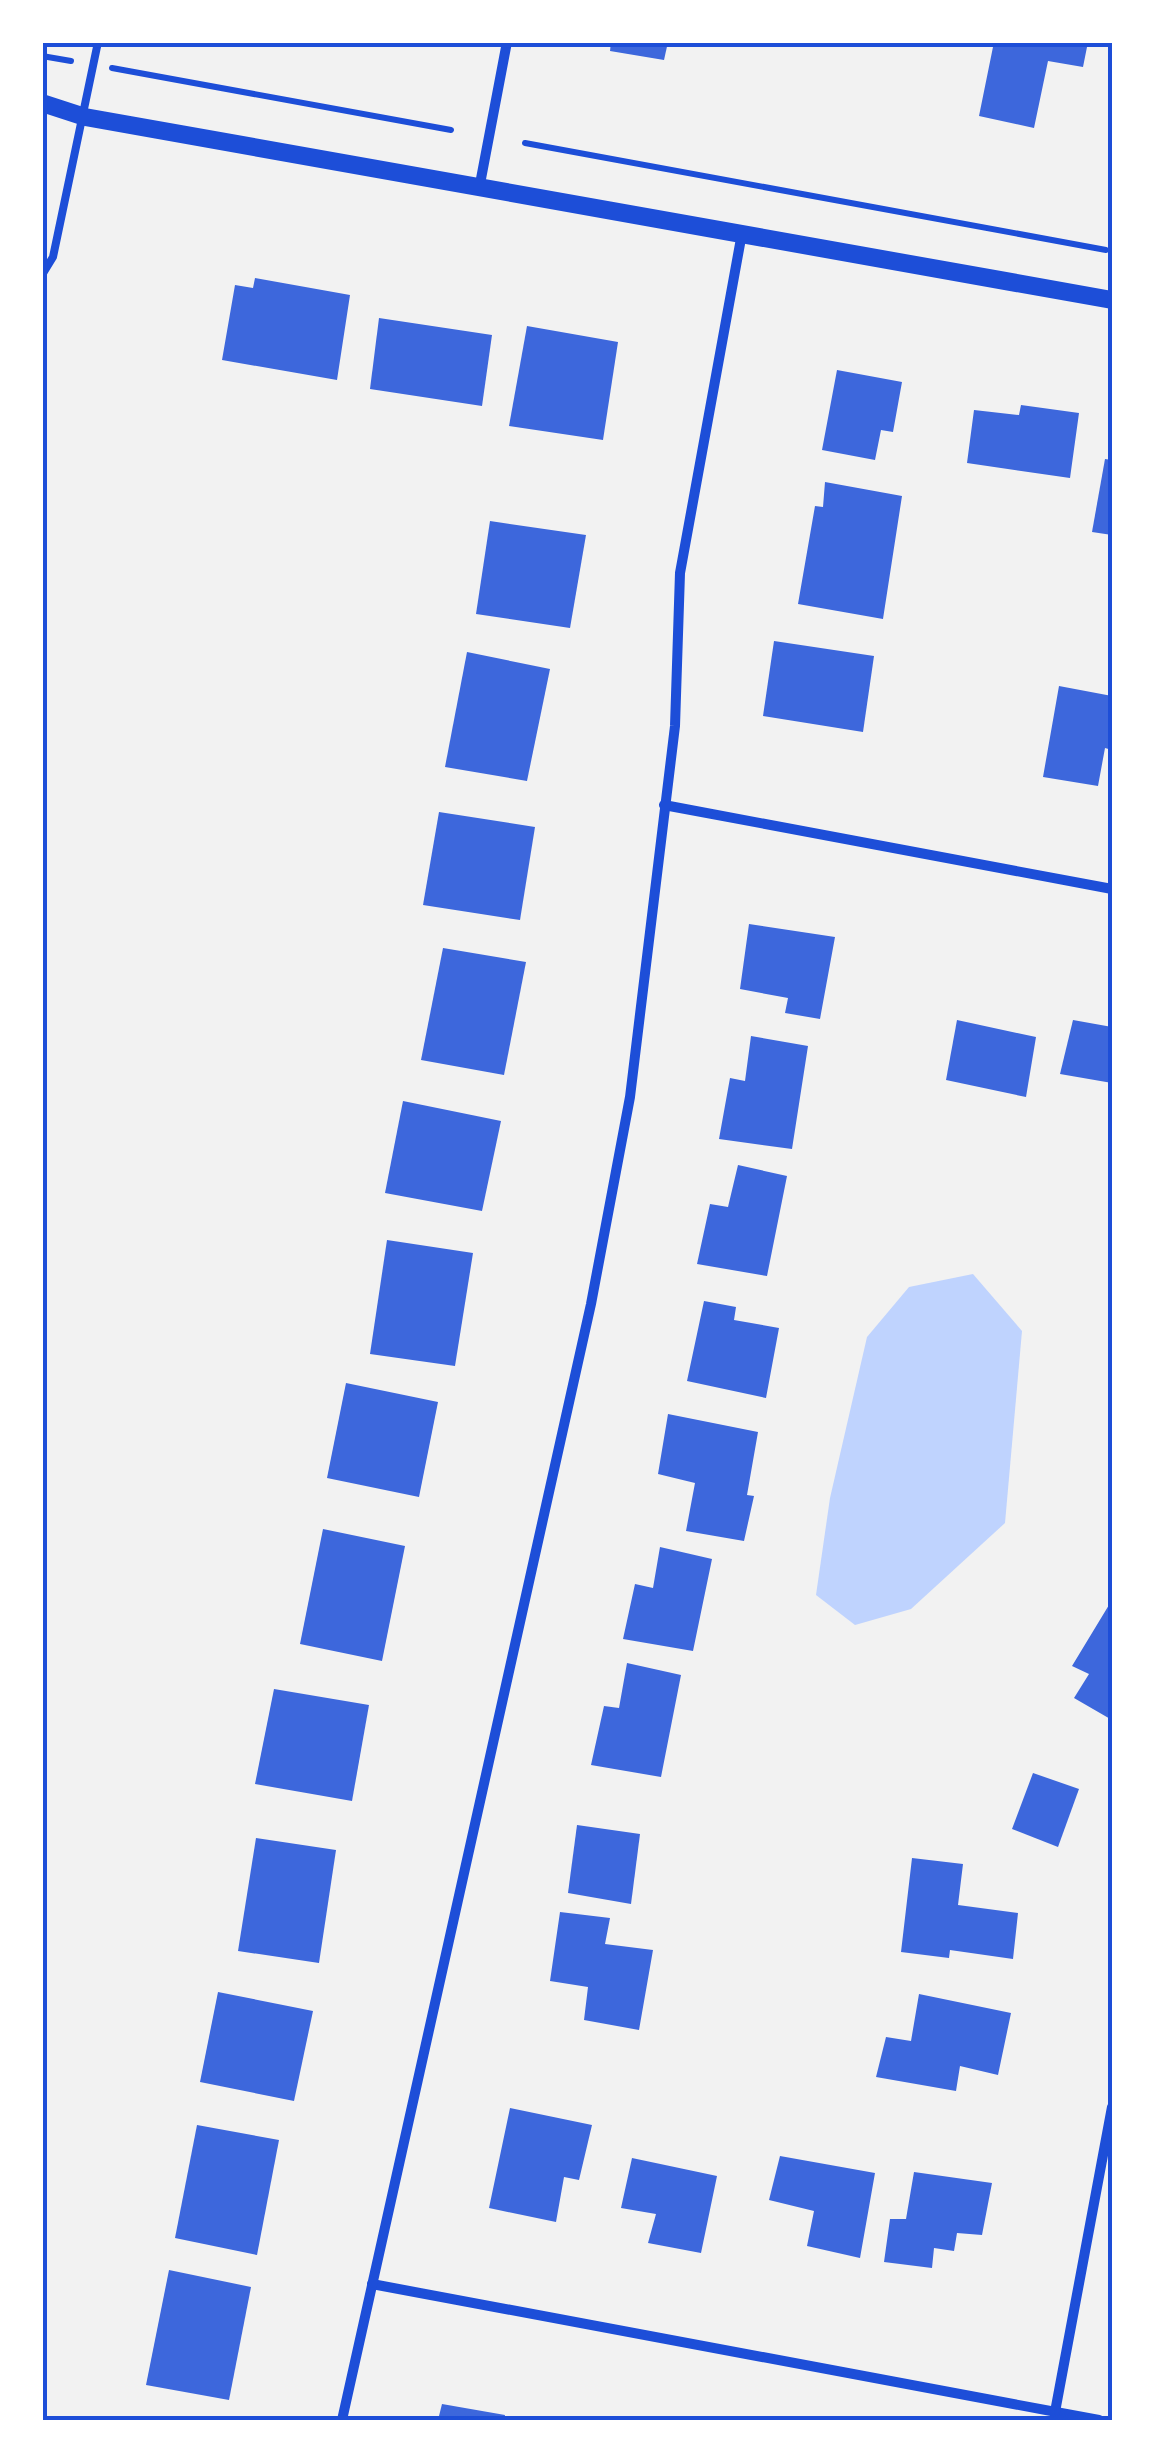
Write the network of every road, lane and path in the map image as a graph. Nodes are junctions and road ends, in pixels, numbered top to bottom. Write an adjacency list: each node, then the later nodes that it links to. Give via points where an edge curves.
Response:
1 (98, 42): 4 (lane)
2 (507, 42): 10 (street)
3 (42, 56): 4 (path)
4 (94, 65): 6 (lane); 8 (path)
5 (42, 102): 6 (street)
6 (85, 117): 7 (street); 10 (street); 13 (lane, via 53,257)
7 (42, 118)
8 (450, 130)
9 (524, 143): 12 (path)
10 (480, 184): 11 (street)
11 (742, 233): 14 (street); 15 (street, via 680,572 675,726)
12 (1106, 250)
13 (44, 270)
14 (1112, 300)
15 (664, 805): 16 (street); 18 (street, via 630,1097 594,1285)
16 (1112, 890)
17 (1112, 2107): 19 (street)
18 (372, 2284): 19 (street); 20 (street)
19 (1055, 2412): 21 (street)
20 (342, 2420)
21 (1099, 2420)

